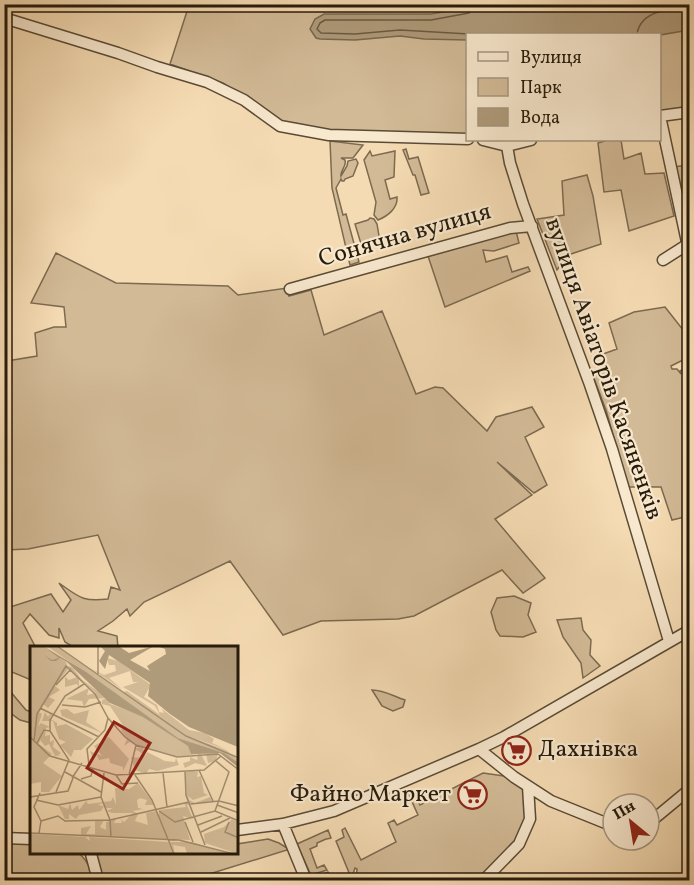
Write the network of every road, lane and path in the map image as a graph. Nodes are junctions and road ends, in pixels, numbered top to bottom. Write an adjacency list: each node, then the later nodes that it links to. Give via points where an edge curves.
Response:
1 (4, 18): 5 (street, via 207,82 244,100 279,126 329,135)
2 (690, 112): 3 (street)
3 (661, 116)
4 (661, 121): 10 (street, via 687,242)
5 (466, 139)
6 (487, 141): 8 (street)
7 (527, 141): 8 (street)
8 (507, 146): 9 (street, вулиця Авіаторів Касяненків)
9 (532, 226): 11 (street, Сонячна вулиця, via 510,228); 13 (street, вулиця Авіаторів Касяненків, via 595,397)
10 (663, 260)
11 (290, 289)
12 (690, 630): 13 (street)
13 (669, 642): 14 (street)
14 (480, 749): 15 (street); 19 (street, via 334,811)
15 (528, 786): 18 (street, via 551,801); 26 (street, via 530,819 519,844)
16 (690, 789): 17 (street)
17 (661, 812)
18 (601, 821)
19 (282, 824): 20 (street); 25 (street)
20 (238, 830)
21 (4, 838): 22 (street)
22 (30, 839)
23 (90, 855): 24 (street)
24 (98, 880)
25 (306, 880)
26 (484, 880)

